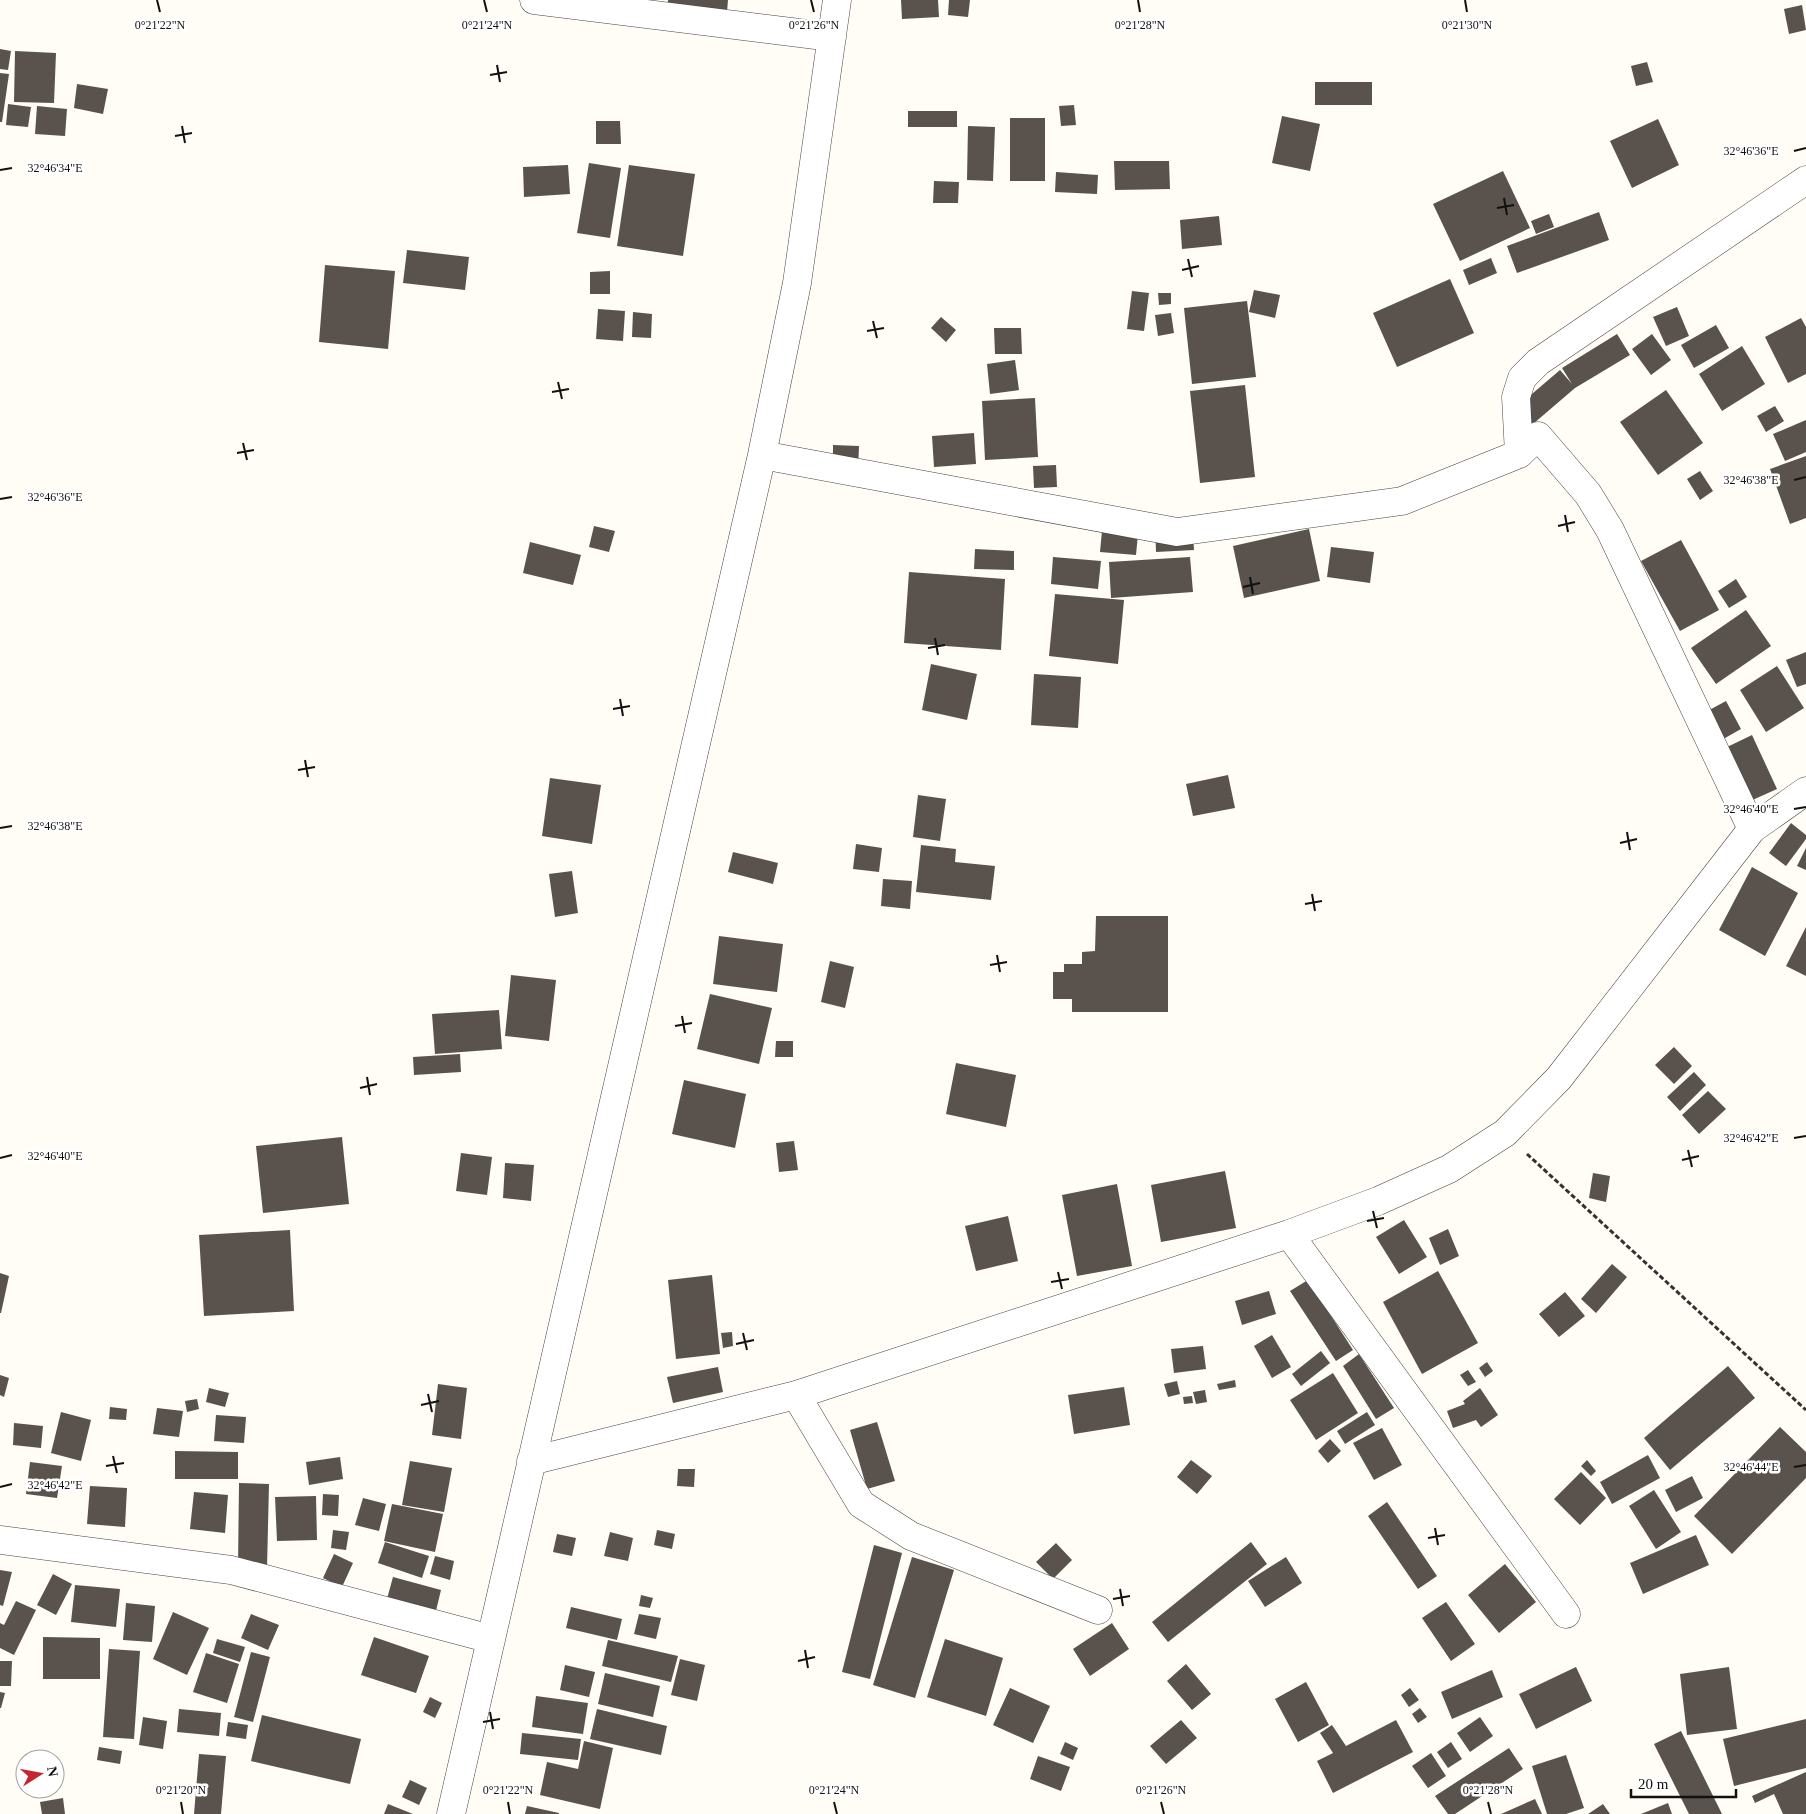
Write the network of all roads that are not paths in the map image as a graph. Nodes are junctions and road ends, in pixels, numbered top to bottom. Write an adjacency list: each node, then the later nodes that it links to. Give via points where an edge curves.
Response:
1 (534, 0): 3 (street)
2 (837, 0): 3 (street)
3 (832, 37): 6 (street, via 796,282)
4 (1806, 180): 5 (street, via 1538,362 1522,378 1516,398)
5 (1519, 454): 6 (street, via 1402,501 1178,532); 8 (street, via 1538,436 1588,494 1610,530)
6 (762, 455): 11 (street)
7 (1806, 791): 8 (street)
8 (1752, 829): 9 (street, via 1559,1078 1505,1133 1449,1169 1378,1201)
9 (1289, 1234): 10 (street); 14 (street)
10 (796, 1395): 11 (street); 13 (street, via 861,1504 911,1536)
11 (531, 1461): 15 (street)
12 (0, 1540): 15 (street, via 231,1570)
13 (1098, 1610)
14 (1566, 1614)
15 (491, 1639): 16 (street)
16 (451, 1814)

